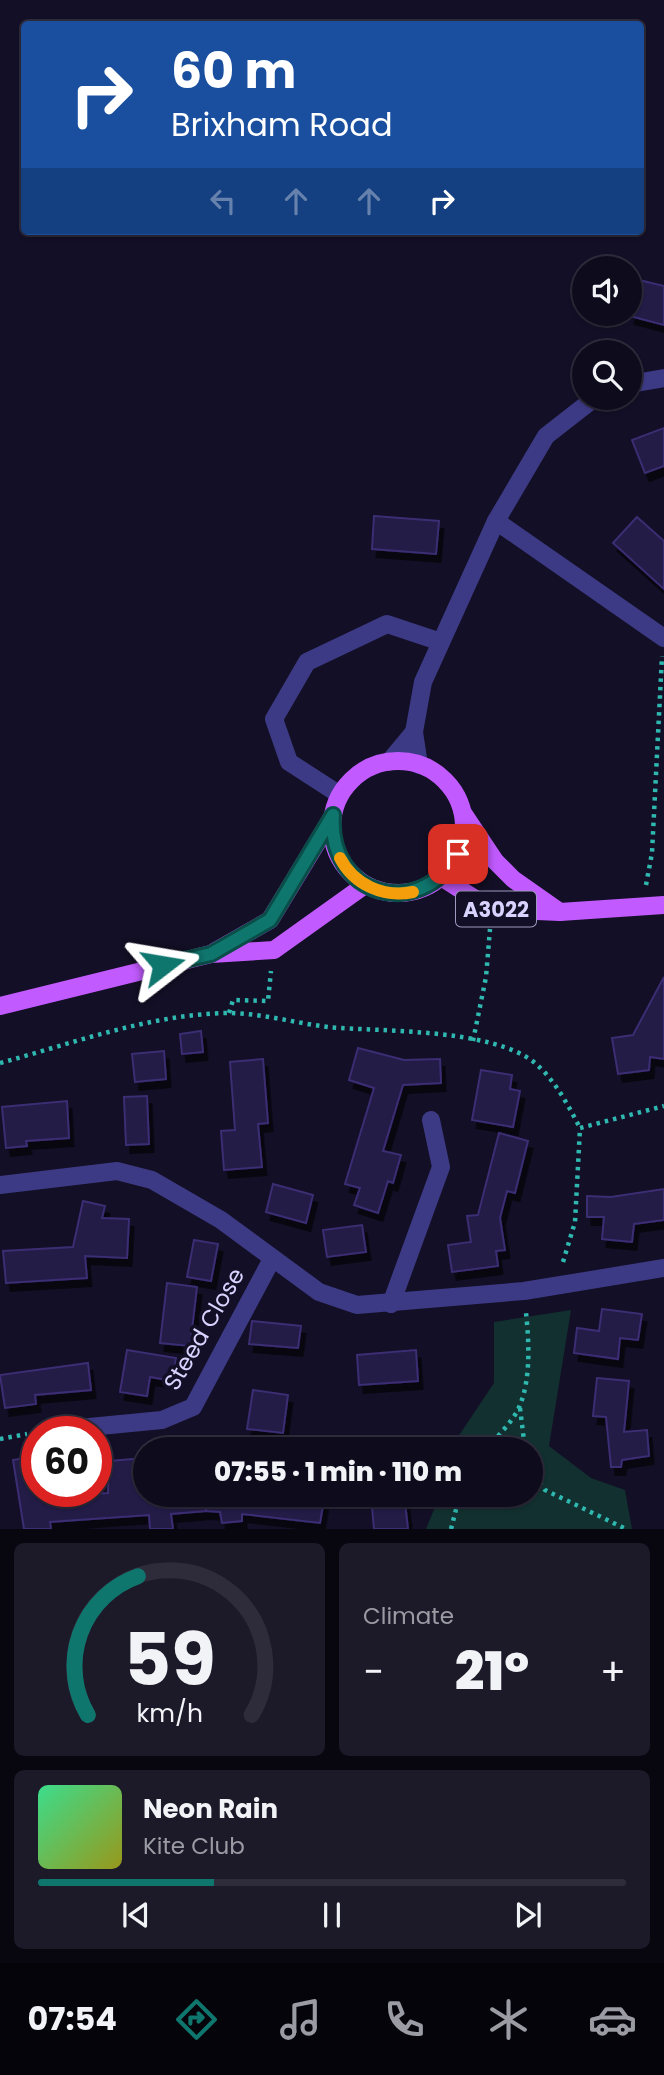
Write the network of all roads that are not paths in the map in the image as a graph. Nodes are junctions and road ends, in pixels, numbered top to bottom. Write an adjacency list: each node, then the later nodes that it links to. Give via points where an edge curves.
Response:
1 (664, 378): 2 (street)
2 (642, 382)
3 (579, 410): 4 (street, via 546,436)
4 (496, 521): 5 (street); 6 (street)
5 (664, 638)
6 (441, 642): 7 (street, via 423,682); 10 (street, via 387,624 307,662 274,719 289,762)
7 (414, 732): 8 (street); 9 (street)
8 (389, 762): 9 (main road, A3022); 10 (main road, via 363,771)
9 (419, 765): 11 (main road, A3022, via 446,782)
10 (340, 795): 12 (main road)
11 (462, 811): 13 (main road, A3022, via 463,840); 16 (main road, A3022, via 495,861)
12 (333, 815): 14 (main road, via 335,847 347,869); 17 (main road, via 270,920)
13 (441, 877): 14 (main road, A3022, via 404,893); 16 (main road, A3022, via 491,909)
14 (365, 885): 17 (main road, via 274,950)
15 (664, 905): 16 (main road, A3022)
16 (560, 912)
17 (211, 954): 18 (main road)
18 (0, 1006)
19 (431, 1120): 23 (street, via 441,1167)
20 (0, 1185): 21 (street, Steed Close, via 117,1171 152,1180 221,1220)
21 (272, 1259): 23 (street, Steed Close, via 319,1292 357,1305); 24 (street, Steed Close, via 193,1408 162,1420)
22 (664, 1273): 23 (street, Steed Close)
23 (391, 1304)
24 (112, 1425)

